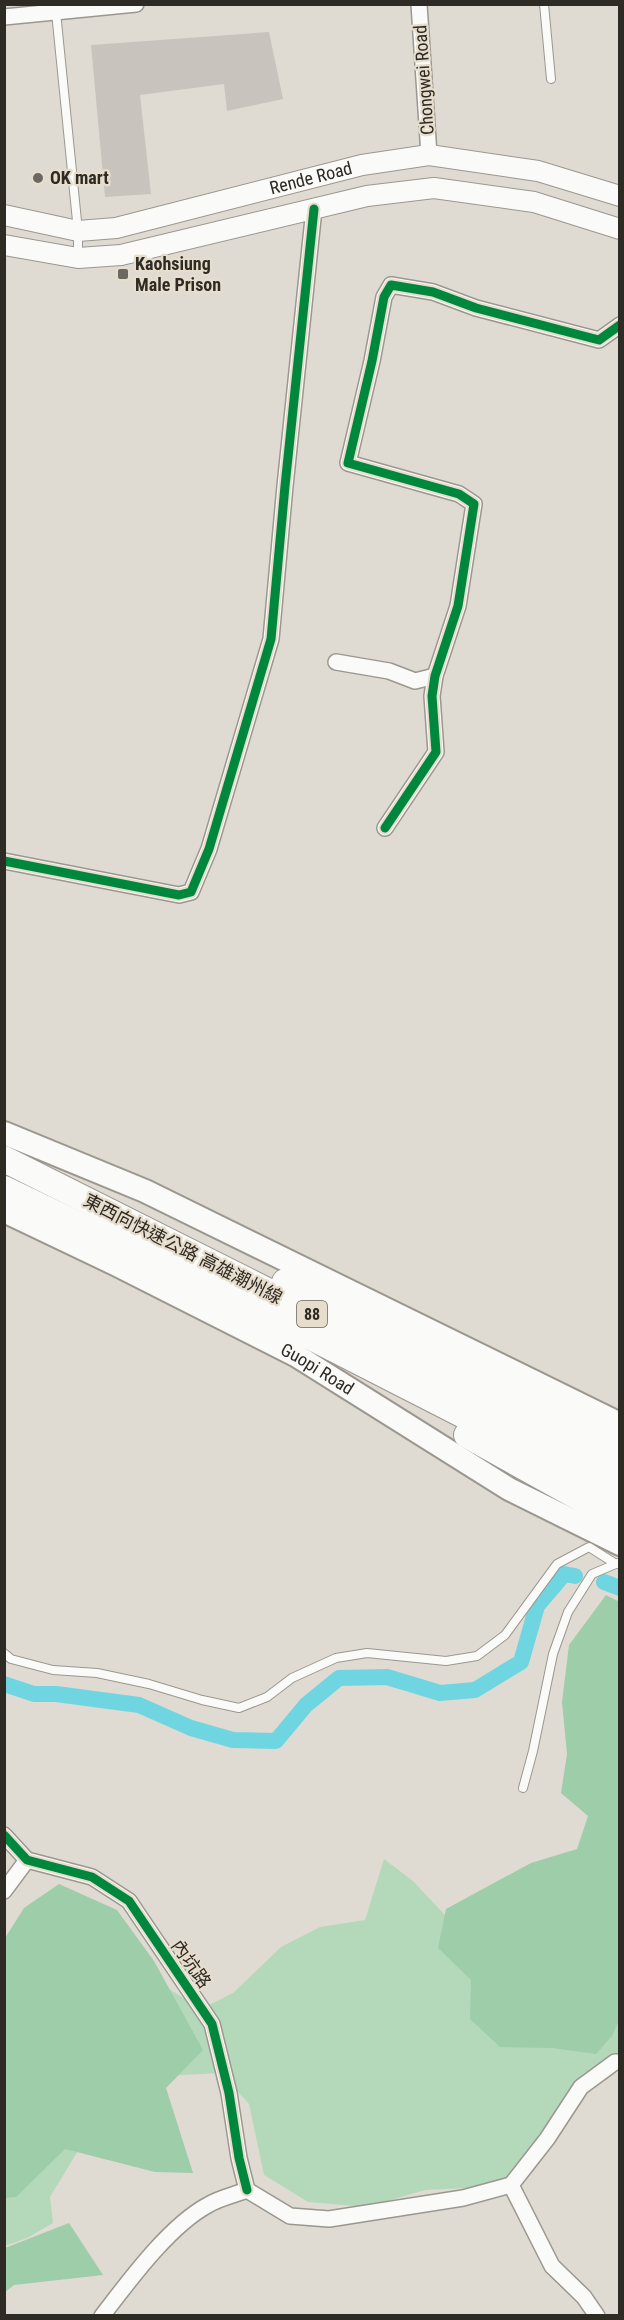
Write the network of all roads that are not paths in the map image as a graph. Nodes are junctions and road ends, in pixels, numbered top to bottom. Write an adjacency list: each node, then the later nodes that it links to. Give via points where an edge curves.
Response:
1 (136, 4): 4 (street)
2 (419, 4): 7 (street, Chongwei Road)
3 (544, 4): 6 (lane)
4 (56, 8): 5 (street); 12 (lane)
5 (4, 17)
6 (551, 79)
7 (429, 155): 8 (street, Rende Road, via 538,171); 12 (street, Rende Road, via 362,165 116,228)
8 (620, 196)
9 (314, 208): 11 (street, Rende Road, via 367,196 434,188 534,202); 14 (street, Rende Road, via 122,255); 19 (street, via 272,639 209,849 191,892 179,895)
10 (4, 215): 12 (street, Rende Road)
11 (620, 228)
12 (78, 231): 14 (lane)
13 (4, 245): 14 (street, Rende Road)
14 (78, 258)
15 (620, 325): 17 (street, via 599,340 476,308 432,292 391,285 384,297 348,463 459,494 474,504 458,606)
16 (336, 662): 17 (street, via 389,671 415,681)
17 (435, 676): 18 (street, via 432,696 436,752)
18 (385, 828)
19 (4, 861)
20 (4, 1133): 25 (main road, via 155,1196)
21 (4, 1157): 26 (highway, via 140,1214 325,1300); 27 (highway, 東西向快速公路 高雄潮州線 / 88)
22 (4, 1189): 24 (highway, 東西向快速公路 高雄潮州線 / 88)
23 (4, 1211): 30 (main road, Guopi Road, via 297,1356)
24 (308, 1335): 28 (highway, 東西向快速公路 高雄潮州線 / 88); 29 (highway, via 336,1359)
25 (620, 1424)
26 (620, 1444)
27 (620, 1468)
28 (620, 1495)
29 (620, 1520)
30 (618, 1556): 31 (lane, via 589,1547 557,1564 505,1635 477,1656 446,1661 367,1653 336,1658 292,1678 267,1697 239,1708 107,1675 53,1670 11,1659); 32 (lane, via 592,1574 568,1612 553,1654)
31 (4, 1653)
32 (523, 1788)
33 (4, 1835): 34 (street)
34 (27, 1860): 35 (street); 38 (street, 內坑路, via 92,1877 129,1901 212,2024)
35 (4, 1891)
36 (620, 2062): 37 (street, via 581,2087)
37 (511, 2185): 38 (street, via 463,2198 329,2219 290,2216); 40 (street, via 552,2266 584,2297)
38 (247, 2190): 39 (street, via 209,2204 191,2216 126,2283)
39 (102, 2316)
40 (597, 2316)

